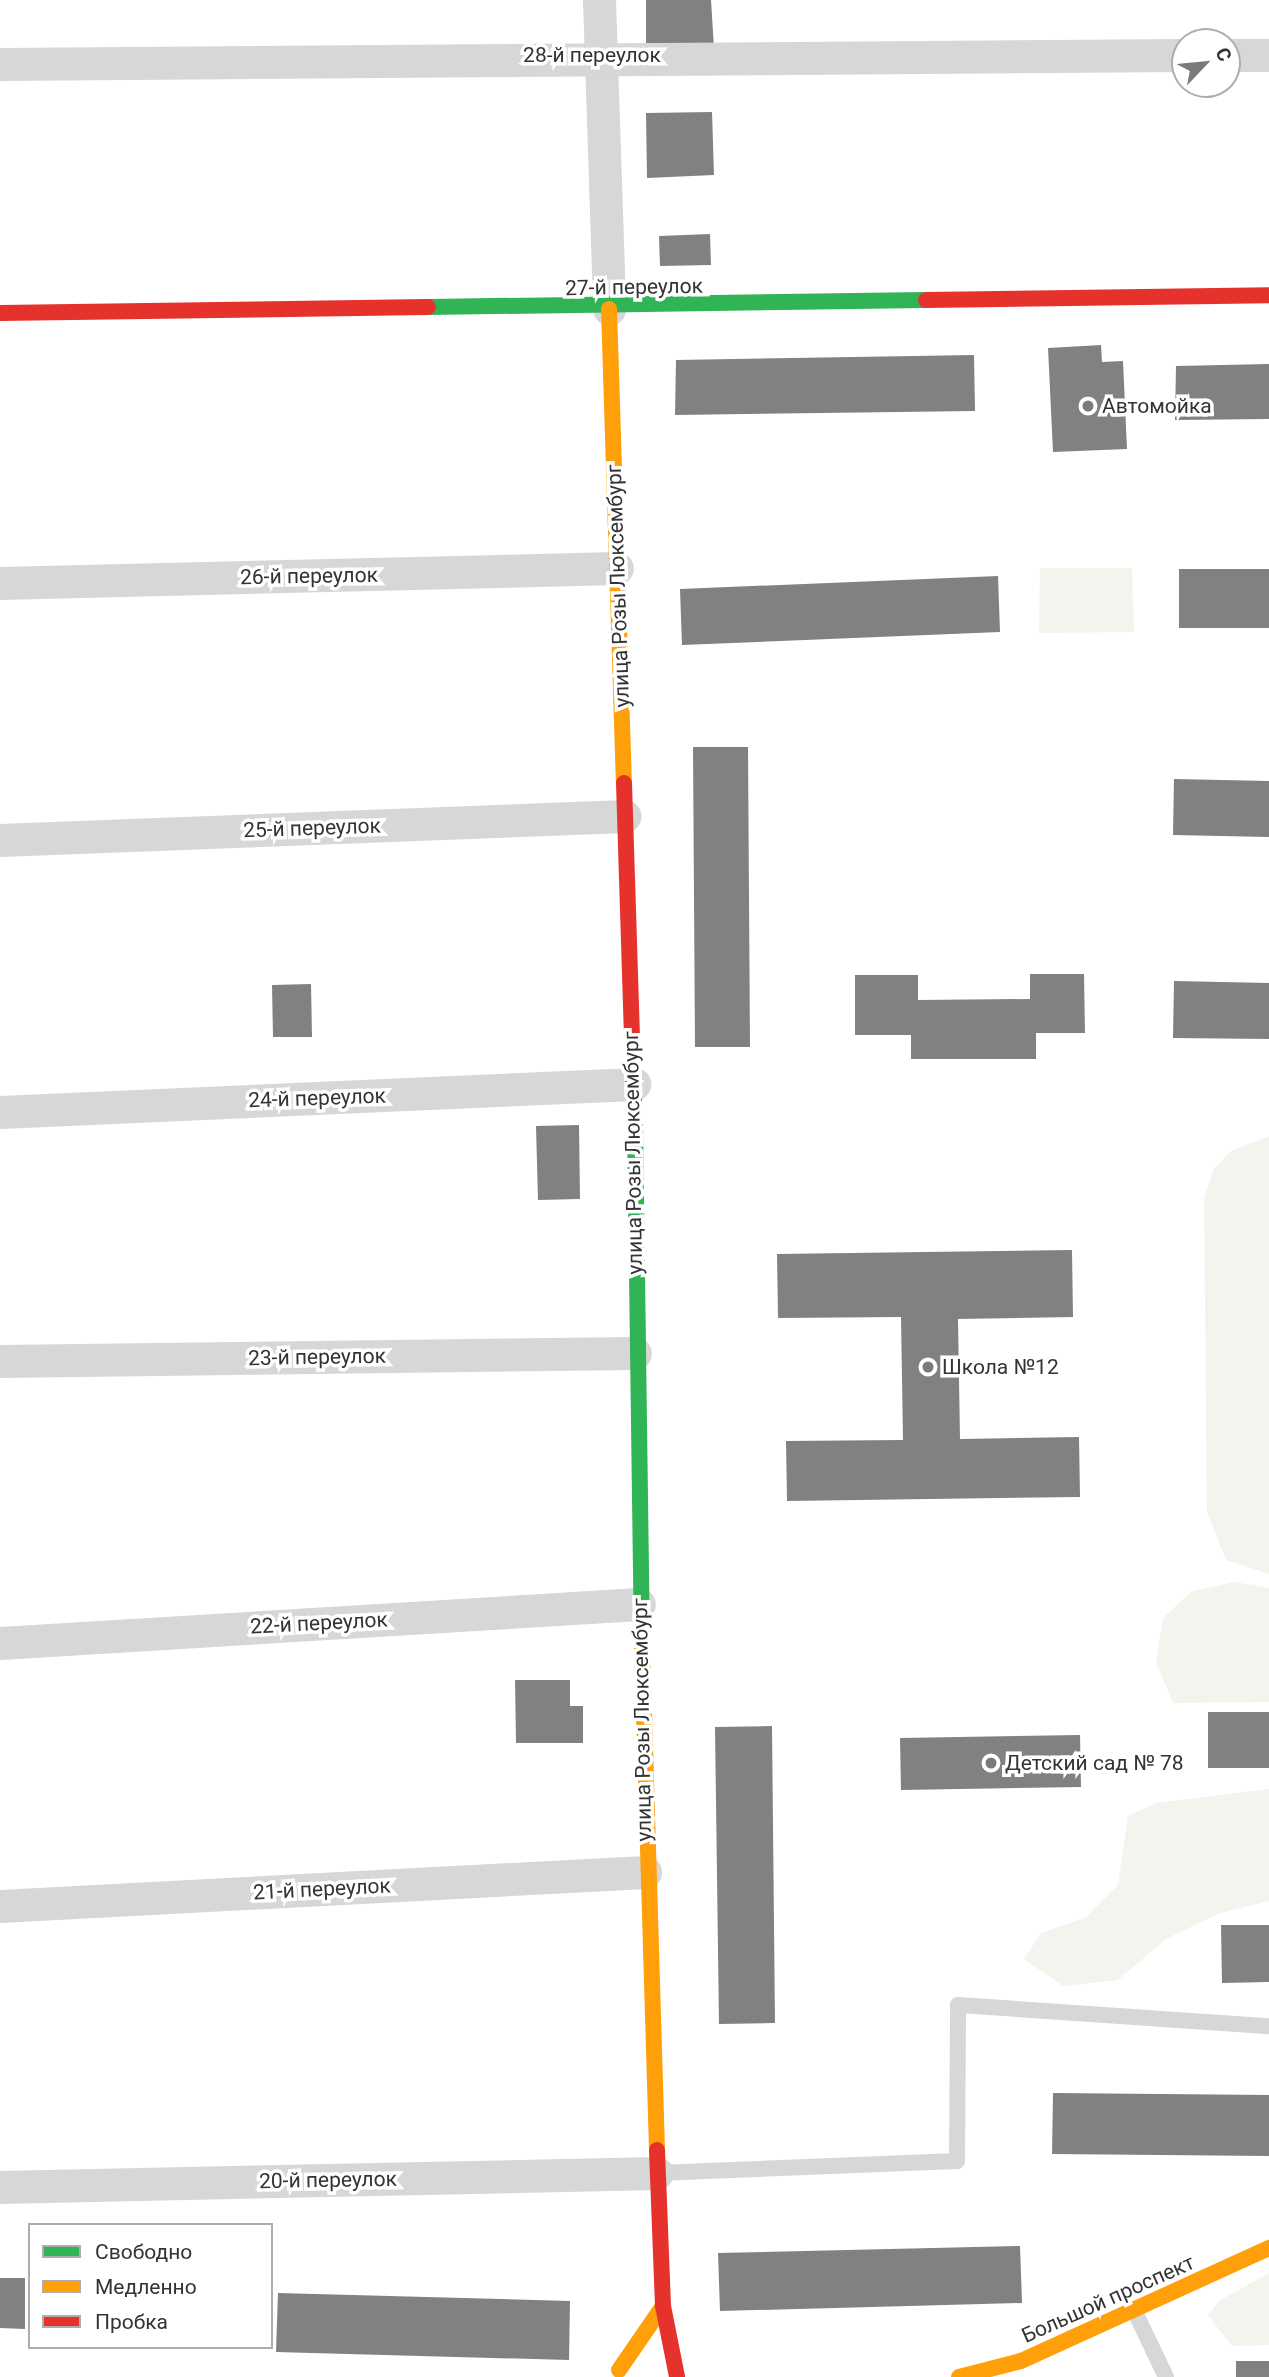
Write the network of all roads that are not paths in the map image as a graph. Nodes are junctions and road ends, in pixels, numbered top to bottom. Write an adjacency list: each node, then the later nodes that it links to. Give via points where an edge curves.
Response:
1 (599, 0): 2 (street, улица Розы Люксембург)
2 (597, 55): 3 (street, 28-й переулок); 6 (street, 28-й переулок); 8 (street, улица Розы Люксембург)
3 (1171, 55)
4 (1241, 55): 5 (street)
5 (1269, 55)
6 (0, 64)
7 (1269, 295): 8 (street, 27-й переулок)
8 (608, 309): 9 (street, 27-й переулок); 10 (street, улица Розы Люксембург)
9 (0, 313)
10 (618, 568): 11 (street, 26-й переулок); 12 (street, улица Розы Люксембург)
11 (0, 583)
12 (625, 816): 13 (street, 25-й переулок); 14 (street, улица Розы Люксембург)
13 (0, 839)
14 (634, 1084): 15 (street, 24-й переулок); 16 (street, улица Розы Люксембург)
15 (0, 1112)
16 (635, 1353): 17 (street, 23-й переулок); 18 (street, улица Розы Люксембург)
17 (0, 1361)
18 (639, 1604): 19 (street, 22-й переулок); 20 (street, улица Розы Люксембург)
19 (0, 1643)
20 (645, 1872): 21 (street, 21-й переулок); 23 (street, улица Розы Люксембург)
21 (0, 1906)
22 (1269, 2026): 23 (lane, via 958,2005 957,2161)
23 (657, 2173): 24 (street, 20-й переулок); 26 (street, улица Розы Люксембург)
24 (0, 2187)
25 (1269, 2248): 27 (street, Большой проспект)
26 (663, 2306): 28 (street); 31 (street, улица Розы Люксембург)
27 (1135, 2312): 32 (street, Большой проспект, via 1021,2361); 33 (lane)
28 (619, 2370): 29 (street); 30 (street)
29 (639, 2370)
30 (598, 2374)
31 (677, 2377)
32 (959, 2377)
33 (1166, 2377)

